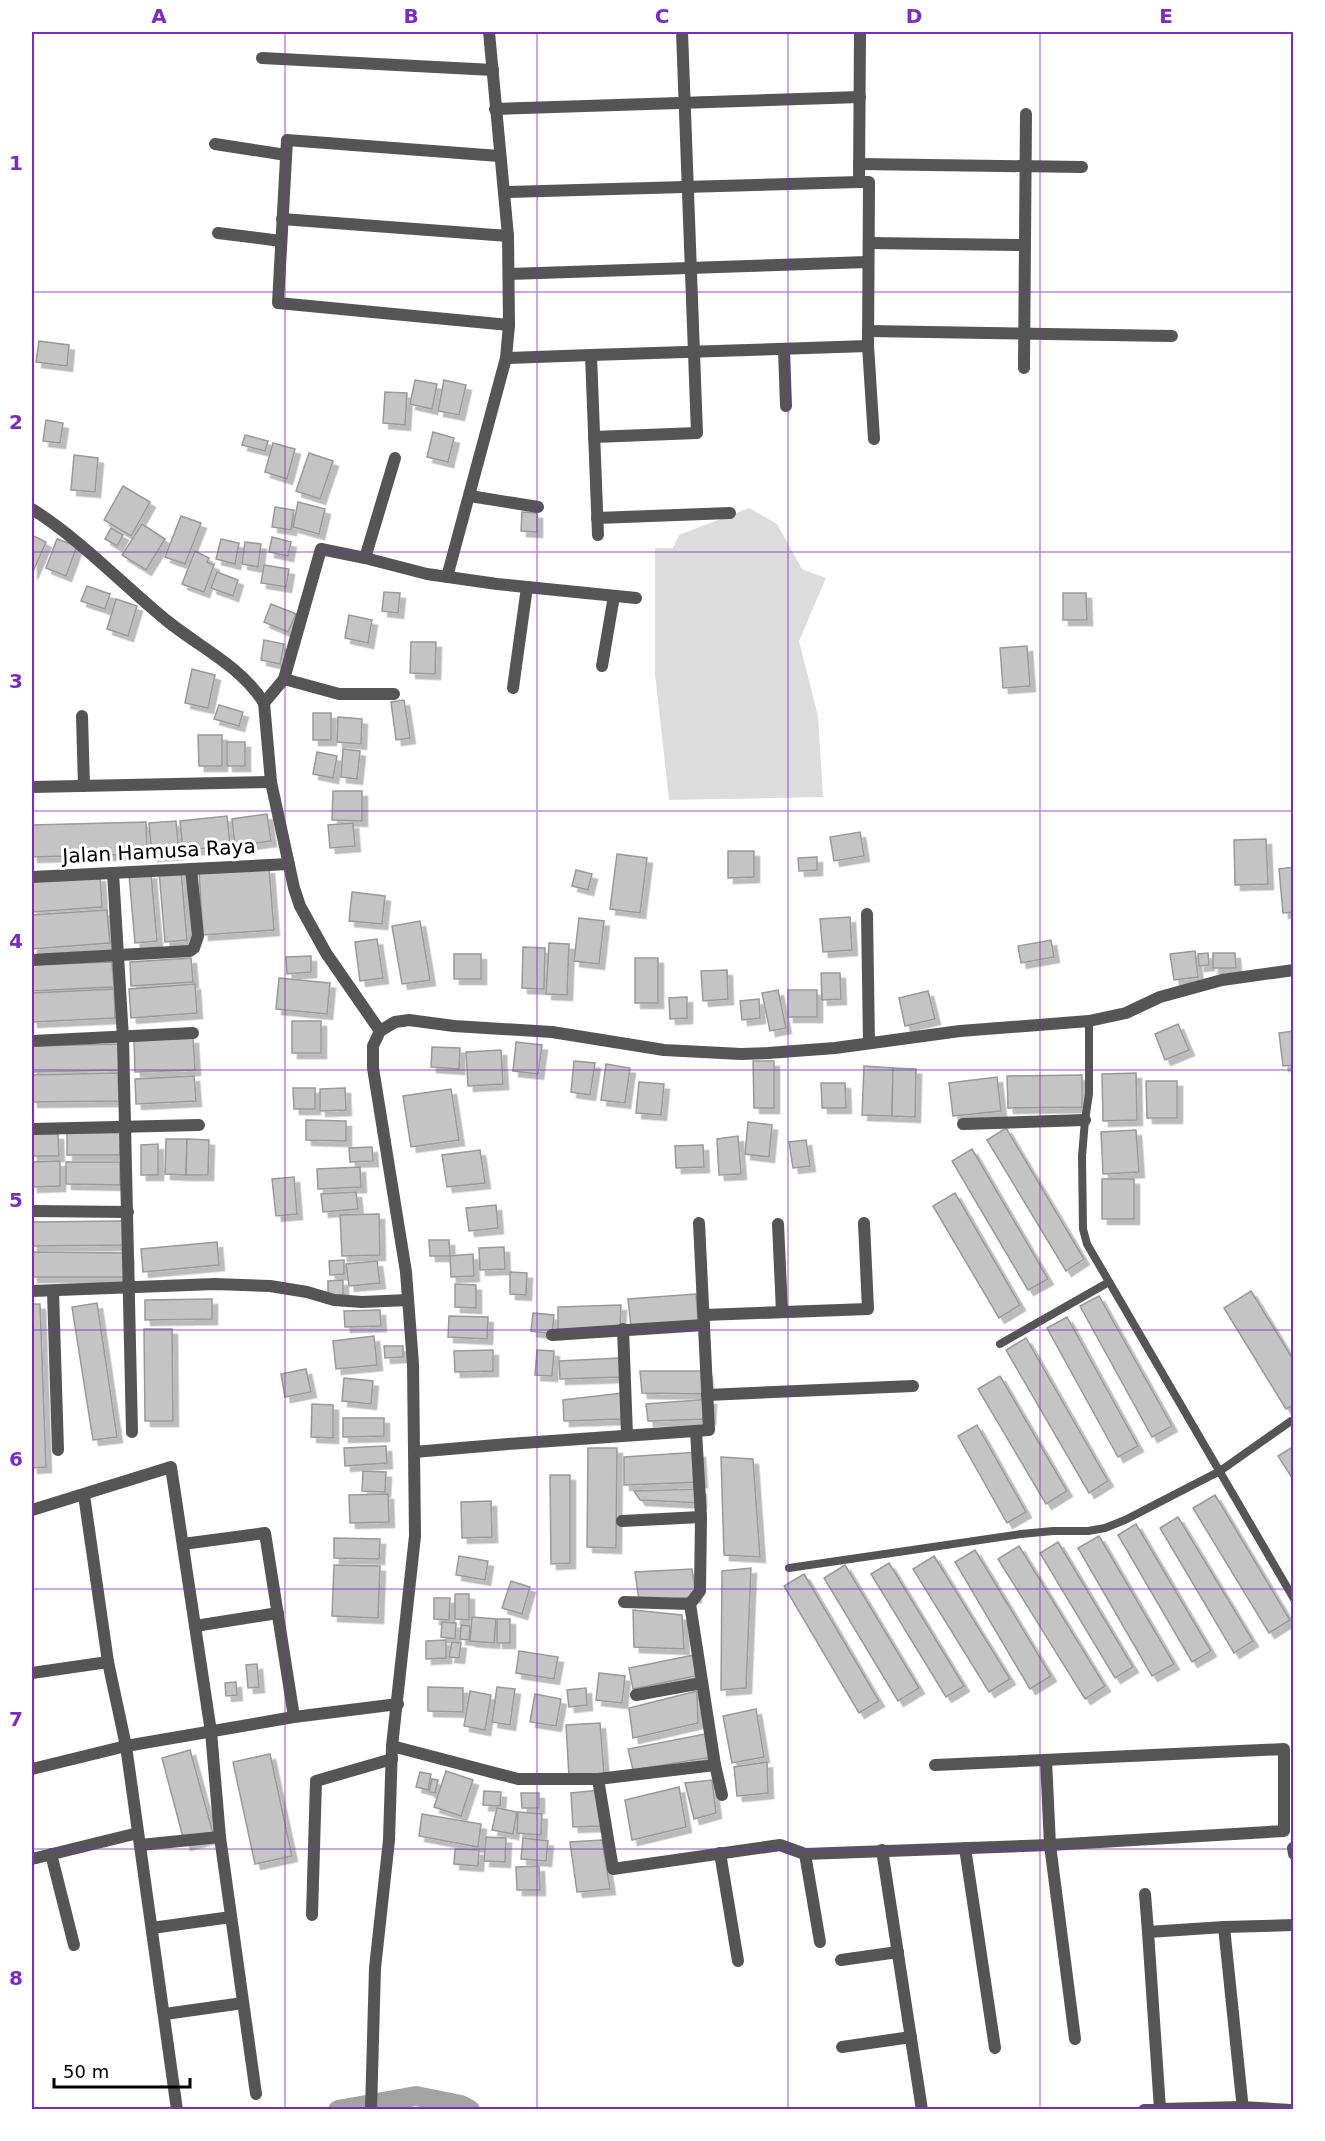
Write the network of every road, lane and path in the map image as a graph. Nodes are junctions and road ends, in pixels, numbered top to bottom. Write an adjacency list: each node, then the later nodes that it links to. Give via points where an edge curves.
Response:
1 (489, 32): 5 (street)
2 (682, 32): 7 (street)
3 (860, 32): 6 (street)
4 (262, 58): 5 (street)
5 (493, 70): 8 (street)
6 (860, 97): 7 (street); 13 (street)
7 (684, 103): 8 (street); 17 (street)
8 (495, 109): 12 (street)
9 (1026, 114): 14 (street)
10 (215, 144): 11 (street)
11 (286, 155): 12 (street, via 287,140); 19 (street)
12 (500, 156): 18 (street)
13 (859, 164): 14 (street); 16 (street)
14 (1026, 167): 15 (street); 24 (street)
15 (1082, 167)
16 (859, 182): 17 (street); 23 (street, via 869,183)
17 (687, 186): 18 (street); 26 (street)
18 (505, 192): 21 (street)
19 (282, 219): 21 (street); 22 (street)
20 (218, 233): 22 (street)
21 (508, 237): 27 (street)
22 (281, 241): 28 (street, via 278,303)
23 (868, 243): 24 (street); 25 (street)
24 (1025, 245): 30 (street)
25 (868, 262): 26 (street); 29 (street)
26 (690, 268): 27 (street); 34 (street)
27 (509, 274): 28 (street)
28 (509, 325): 36 (street)
29 (867, 331): 30 (street); 32 (street)
30 (1024, 333): 31 (street); 37 (street)
31 (1172, 336)
32 (868, 346): 33 (street); 40 (street)
33 (784, 349): 34 (street); 38 (street)
34 (694, 352): 35 (street); 39 (street, via 697,434)
35 (591, 356): 36 (street); 39 (street)
36 (506, 358): 42 (street)
37 (1024, 368)
38 (786, 405)
39 (594, 437): 46 (street)
40 (874, 439)
41 (395, 458): 48 (street)
42 (470, 496): 43 (street); 49 (street)
43 (538, 507)
44 (32, 509): 57 (street, via 94,555 167,620 229,665)
45 (730, 513): 46 (street)
46 (597, 518): 47 (street)
47 (598, 535)
48 (365, 558): 49 (street); 54 (street, via 321,549)
49 (447, 577): 50 (street)
50 (527, 587): 51 (street); 55 (street)
51 (614, 596): 52 (street); 53 (street)
52 (636, 598)
53 (602, 666)
54 (284, 679): 56 (street, via 339,694); 57 (street)
55 (513, 688)
56 (394, 694)
57 (264, 703): 59 (street)
58 (82, 716): 60 (street)
59 (271, 782): 60 (street); 62 (street)
60 (84, 786): 61 (street)
61 (32, 787)
62 (289, 864): 63 (street, Jalan Hamusa Raya); 71 (street, via 304,915)
63 (191, 869): 64 (street, Jalan Hamusa Raya); 67 (street, via 198,936 194,948)
64 (113, 873): 65 (street, Jalan Hamusa Raya); 67 (street)
65 (32, 877)
66 (867, 914): 75 (street)
67 (119, 956): 68 (street); 73 (street)
68 (32, 960)
69 (1293, 970): 70 (street, via 1222,980 1160,997 1126,1013)
70 (1089, 1021): 75 (street); 76 (lane)
71 (380, 1031): 75 (street, via 395,1022 409,1020 552,1032 664,1050 741,1054); 90 (street, via 373,1047 373,1068)
72 (193, 1033): 73 (street)
73 (123, 1038): 74 (street); 79 (street)
74 (32, 1041)
75 (869, 1043)
76 (1085, 1120): 77 (street); 86 (lane, via 1084,1236)
77 (963, 1124)
78 (199, 1125): 79 (street)
79 (124, 1126): 80 (street); 82 (street)
80 (32, 1129)
81 (32, 1211): 82 (street)
82 (128, 1212): 87 (street)
83 (699, 1223): 92 (street)
84 (778, 1224): 91 (street)
85 (864, 1224): 91 (street, via 868,1309)
86 (1109, 1282): 95 (lane); 104 (lane)
87 (130, 1286): 89 (street); 90 (street, via 270,1286 362,1302); 100 (street)
88 (32, 1291): 89 (street)
89 (53, 1291): 102 (street)
90 (408, 1300): 103 (street)
91 (782, 1312): 92 (street)
92 (704, 1320): 93 (street); 97 (street)
93 (623, 1329): 94 (street); 101 (street)
94 (552, 1335)
95 (1000, 1344)
96 (913, 1386): 97 (street)
97 (708, 1395): 99 (street, via 709,1430)
98 (1291, 1421): 104 (lane)
99 (696, 1431): 101 (street); 107 (street)
100 (132, 1432)
101 (627, 1435): 103 (street)
102 (58, 1450)
103 (414, 1452): 120 (street, via 415,1536)
104 (1220, 1471): 110 (lane, via 1105,1528 1021,1534); 111 (lane)
105 (84, 1495): 106 (street); 109 (street, via 171,1467); 116 (street)
106 (32, 1510)
107 (701, 1517): 108 (street); 113 (street, via 700,1592)
108 (622, 1521)
109 (183, 1544): 114 (street, via 265,1533); 115 (street)
110 (789, 1568)
111 (1293, 1599)
112 (624, 1602): 113 (street)
113 (690, 1604): 118 (street)
114 (278, 1613): 115 (street); 121 (street)
115 (195, 1626): 122 (street)
116 (108, 1662): 117 (street); 123 (street)
117 (32, 1673)
118 (702, 1683): 119 (street); 126 (street)
119 (636, 1695)
120 (398, 1704): 121 (street); 124 (street)
121 (294, 1718): 122 (street)
122 (211, 1732): 123 (street); 131 (street)
123 (126, 1746): 128 (street); 132 (street)
124 (392, 1753): 129 (street, via 518,1779); 141 (street, via 316,1781); 161 (street, via 389,1840 375,1968)
125 (1046, 1760): 127 (street); 133 (street); 133 (street, via 1284,1749 1284,1831)
126 (715, 1765): 129 (street); 130 (street)
127 (935, 1765)
128 (32, 1769)
129 (598, 1779): 136 (street, via 613,1869)
130 (722, 1795)
131 (220, 1837): 132 (street); 142 (street)
132 (139, 1839): 137 (street); 145 (street)
133 (1050, 1845): 134 (street); 155 (street)
134 (965, 1848): 135 (street); 157 (street)
135 (882, 1850): 138 (street); 149 (street)
136 (720, 1853): 138 (street, via 780,1845); 151 (street)
137 (51, 1854): 139 (street); 148 (street)
138 (805, 1854): 147 (street)
139 (32, 1859)
140 (1145, 1894): 146 (street)
141 (312, 1915)
142 (231, 1917): 145 (street); 152 (street)
143 (1293, 1925): 144 (street)
144 (1224, 1927): 146 (street); 159 (street)
145 (152, 1928): 153 (street)
146 (1148, 1932): 164 (street)
147 (820, 1942)
148 (74, 1945)
149 (898, 1952): 150 (street); 154 (street)
150 (841, 1960)
151 (738, 1961)
152 (243, 2003): 153 (street); 158 (street)
153 (165, 2014): 160 (street)
154 (911, 2037): 156 (street); 162 (street)
155 (1075, 2039)
156 (842, 2047)
157 (995, 2048)
158 (256, 2094)
159 (1243, 2108): 164 (street); 165 (street)
160 (177, 2109)
161 (371, 2109)
162 (922, 2109)
163 (1144, 2109): 164 (street)
164 (1160, 2109)
165 (1291, 2109)

